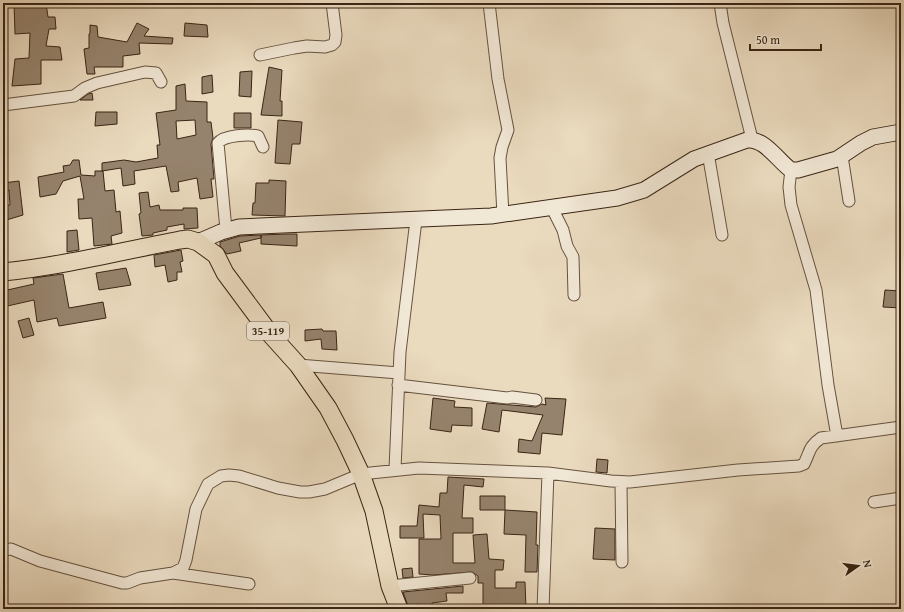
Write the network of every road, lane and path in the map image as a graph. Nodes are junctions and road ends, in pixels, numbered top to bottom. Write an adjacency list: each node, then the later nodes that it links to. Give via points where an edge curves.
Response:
1 (332, 3): 4 (street, via 336,35 332,45 306,46)
2 (489, 3): 15 (street, via 498,79 508,130 500,158)
3 (720, 3): 8 (street)
4 (260, 55)
5 (161, 82): 6 (street, via 156,73 145,72 97,83 74,96)
6 (3, 105)
7 (901, 132): 11 (street, via 866,140)
8 (752, 139): 10 (street); 12 (street, via 765,146)
9 (263, 148): 17 (street, via 258,136 251,135 231,137 218,143)
10 (708, 154): 14 (street, via 685,164 638,193); 18 (street)
11 (842, 156): 12 (street); 13 (street)
12 (790, 170): 27 (street, via 791,205 816,290)
13 (849, 201)
14 (552, 208): 15 (street); 21 (street, via 573,256)
15 (503, 215): 16 (street)
16 (416, 220): 17 (street, via 239,227); 23 (street)
17 (226, 230): 19 (street)
18 (722, 235)
19 (198, 242): 20 (main road, via 180,240 86,260); 22 (main road, 35-119, via 216,255 225,273 271,335)
20 (3, 272)
21 (574, 295)
22 (298, 365): 23 (street); 30 (main road, 35-119, via 328,408)
23 (399, 373): 24 (street)
24 (398, 385): 25 (street); 28 (street)
25 (536, 400)
26 (901, 427): 27 (street)
27 (837, 436): 31 (street, via 821,438 814,443 804,464 799,466 738,470 644,482)
28 (395, 470): 29 (street, via 419,468); 30 (street)
29 (548, 472): 31 (street); 41 (street)
30 (361, 474): 36 (street, via 325,489 309,492 278,488 239,476 221,476 214,479 208,484 196,509 183,568); 39 (main road, 35-119, via 374,511)
31 (621, 482): 35 (street)
32 (901, 498): 33 (street)
33 (874, 502)
34 (3, 550): 36 (street, via 11,550 122,583)
35 (622, 562)
36 (173, 573): 38 (street)
37 (470, 578): 39 (street)
38 (249, 584)
39 (390, 586): 40 (main road, 35-119)
40 (399, 609)
41 (543, 609)

